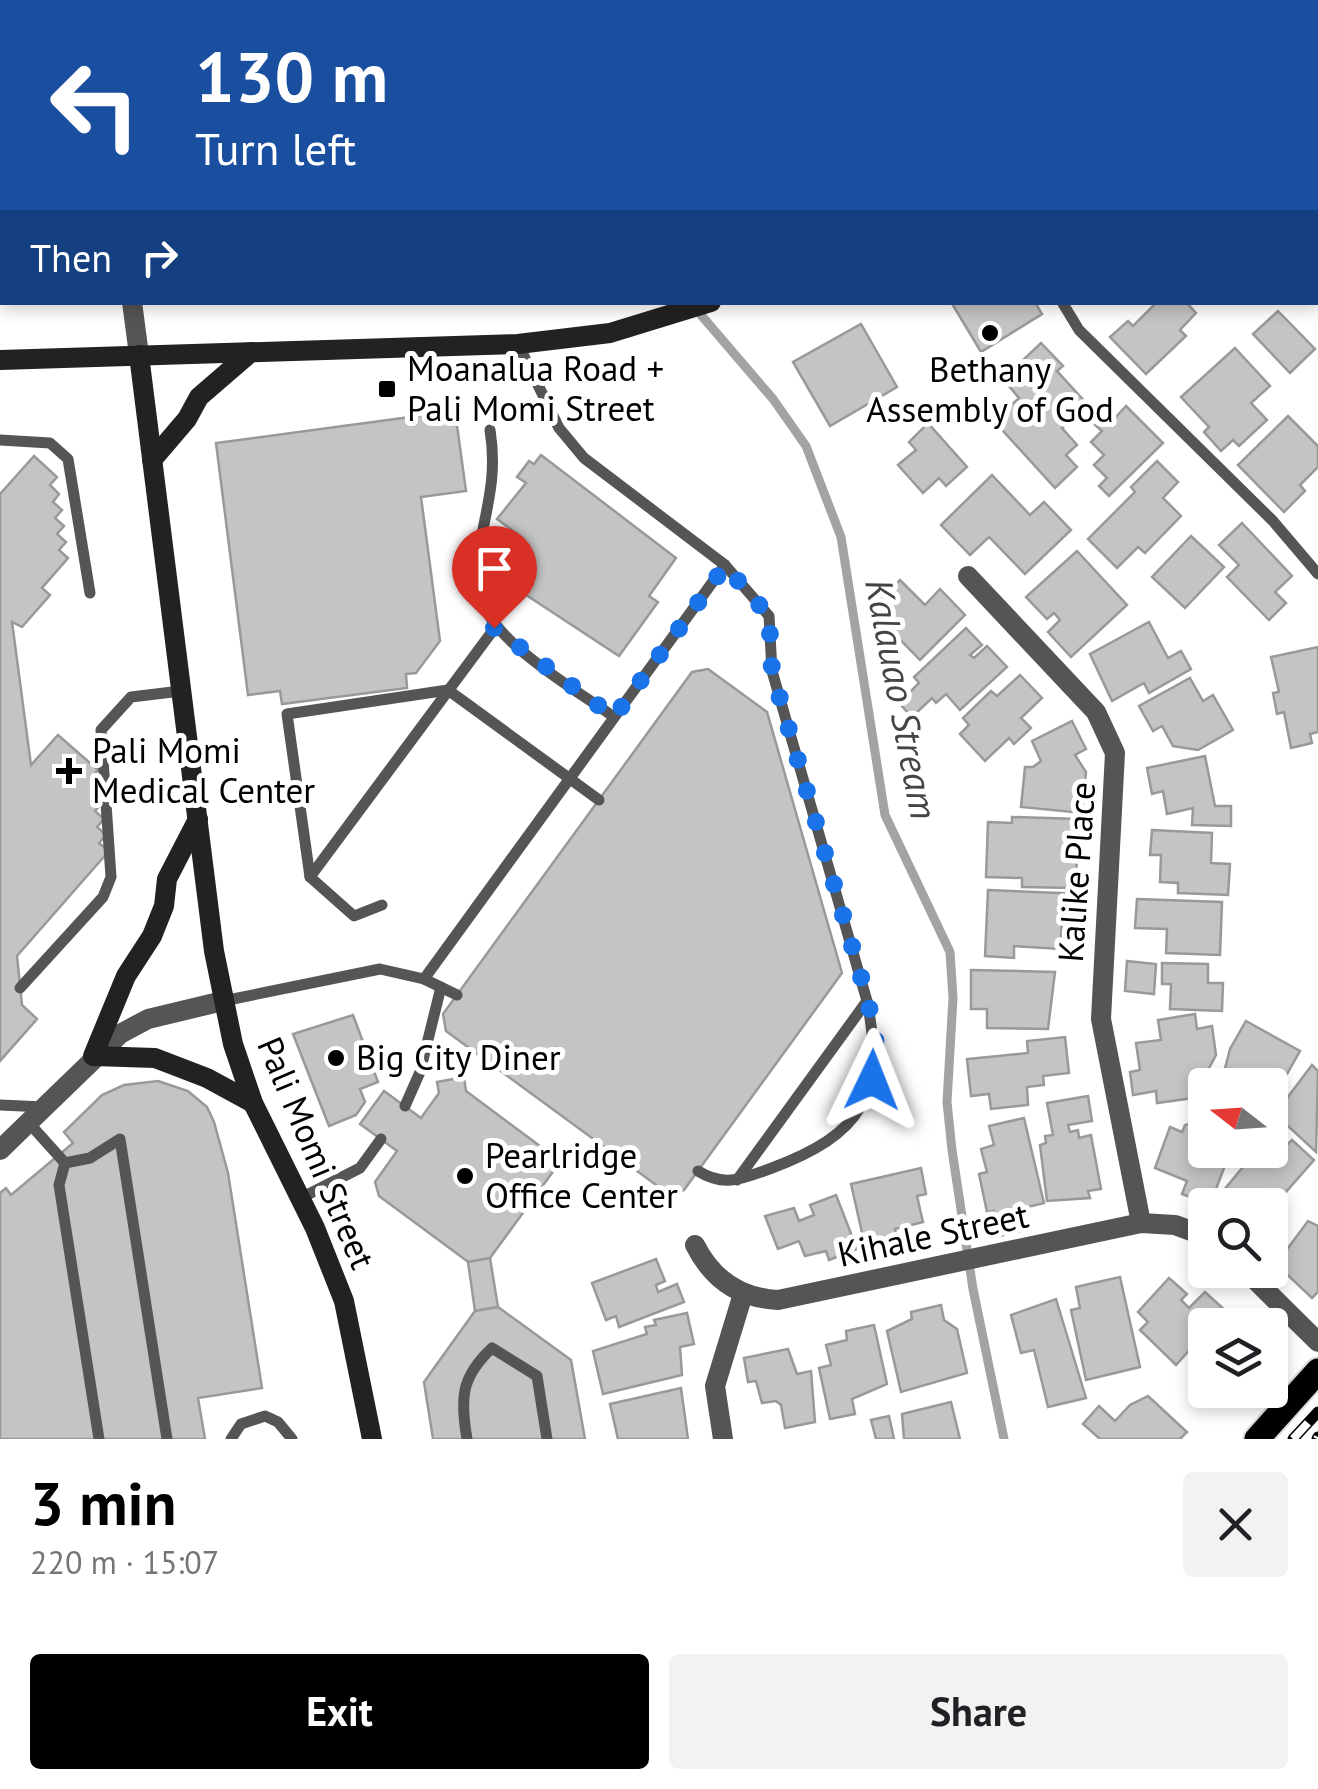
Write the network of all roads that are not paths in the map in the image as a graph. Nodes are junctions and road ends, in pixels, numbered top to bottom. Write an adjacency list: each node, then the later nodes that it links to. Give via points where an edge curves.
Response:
1 (132, 305): 6 (street)
2 (702, 305): 4 (street, via 610,334)
3 (1064, 305): 12 (lane, via 1079,330)
4 (518, 344): 5 (street); 11 (lane, via 560,428 584,458)
5 (251, 352): 6 (street); 10 (street, via 199,397)
6 (138, 355): 7 (street); 10 (street, Pali Momi Street)
7 (0, 360)
8 (490, 430): 15 (lane, via 496,466 477,584)
9 (0, 440): 14 (lane, via 50,443 68,459)
10 (152, 460): 17 (street, Pali Momi Street)
11 (725, 566): 18 (lane); 29 (lane, via 769,616 772,671)
12 (1318, 574)
13 (968, 576): 42 (street, Kalike Place, via 1096,712 1115,753 1101,1019)
14 (90, 593)
15 (494, 628): 16 (lane); 18 (lane)
16 (448, 690): 19 (lane); 22 (lane); 22 (lane, via 287,714)
17 (181, 691): 21 (street, Pali Momi Street); 26 (lane, via 131,697 101,730 111,877 103,897)
18 (614, 717): 19 (lane)
19 (570, 779): 20 (lane); 24 (lane)
20 (599, 800)
21 (198, 819): 28 (street, Pali Momi Street); 30 (street, via 167,879 152,936 126,976)
22 (310, 877): 23 (lane, via 354,916)
23 (382, 905)
24 (424, 979): 25 (lane); 28 (lane, via 380,969)
25 (441, 987): 27 (lane); 33 (lane)
26 (20, 988)
27 (457, 995)
28 (223, 1001): 30 (street, via 148,1018); 31 (street, Pali Momi Street)
29 (868, 1001): 40 (lane); 40 (lane, via 876,1043 872,1080 857,1113 816,1151)
30 (93, 1056): 31 (street, via 155,1058); 34 (street)
31 (253, 1103): 41 (street, Pali Momi Street)
32 (0, 1105): 34 (lane)
33 (405, 1106)
34 (44, 1107): 35 (street)
35 (28, 1123): 37 (street); 38 (lane)
36 (380, 1139): 41 (lane, via 360,1168)
37 (0, 1150)
38 (65, 1163): 50 (lane, via 59,1185); 51 (lane, via 90,1158 120,1139)
39 (698, 1172): 40 (lane)
40 (736, 1181)
41 (299, 1199): 53 (street, Pali Momi Street, via 344,1302)
42 (1141, 1223): 43 (street, Kihale Street); 46 (street, Kihale Street, via 793,1298)
43 (1188, 1230)
44 (695, 1245): 46 (street, via 711,1271)
45 (1263, 1288): 47 (street)
46 (743, 1294): 56 (street, via 716,1386)
47 (1318, 1342)
48 (1318, 1372): 57 (main road)
49 (232, 1435): 52 (lane, via 265,1416)
50 (99, 1439)
51 (168, 1439)
52 (292, 1439)
53 (372, 1439)
54 (467, 1439): 55 (lane, via 462,1408 470,1369 492,1348 537,1376)
55 (548, 1439)
56 (722, 1439)
57 (1256, 1439)

